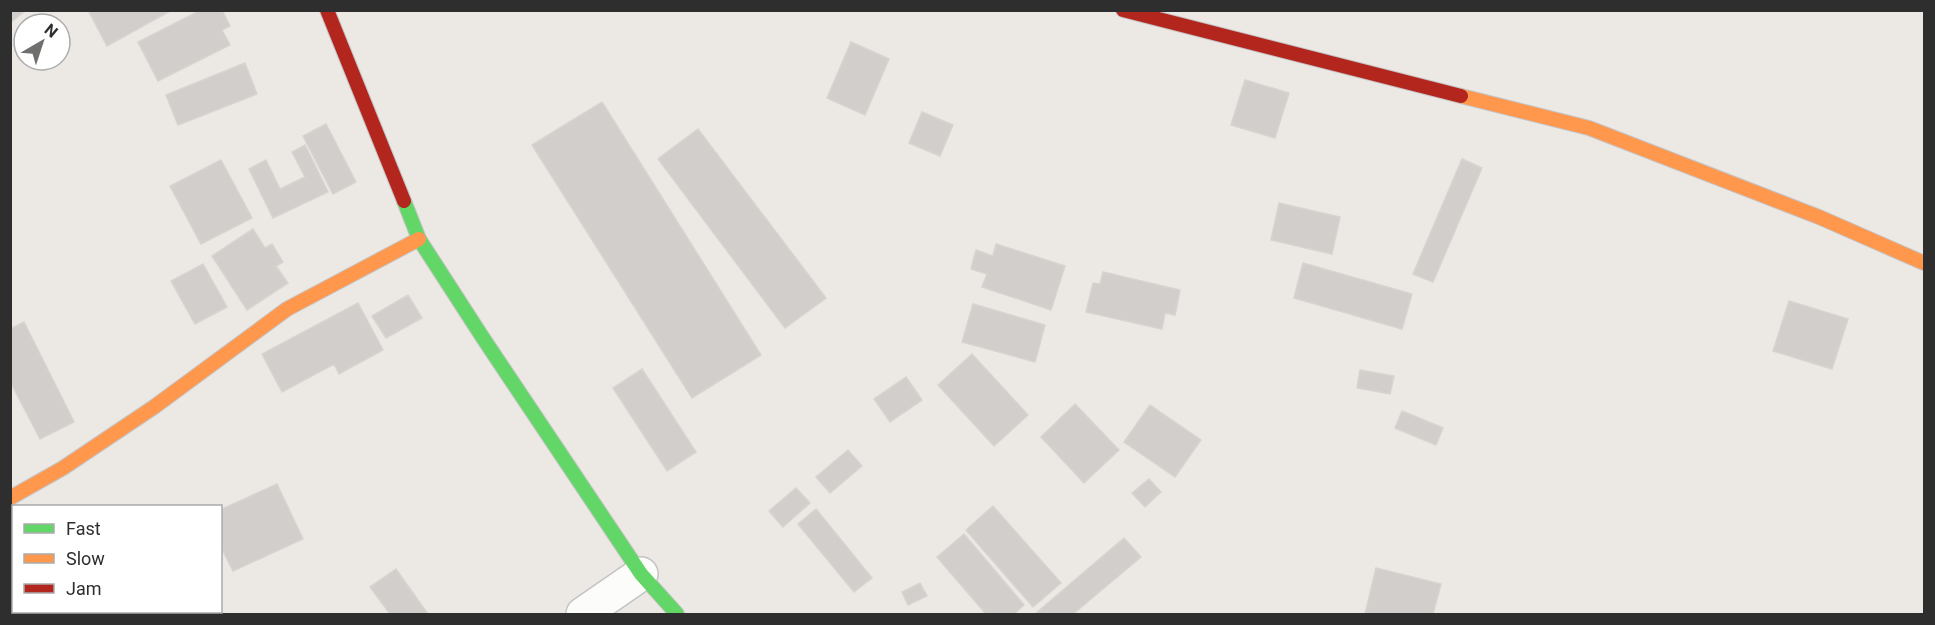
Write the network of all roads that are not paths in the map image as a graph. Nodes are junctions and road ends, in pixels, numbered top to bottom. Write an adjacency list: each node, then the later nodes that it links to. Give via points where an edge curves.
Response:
1 (327, 10): 3 (street)
2 (1123, 10): 4 (street, via 1589,128 1819,217)
3 (419, 239): 5 (street, via 287,309 154,407); 6 (street)
4 (1924, 263)
5 (10, 498)
6 (641, 574): 7 (street); 8 (street)
7 (583, 615)
8 (677, 615)

